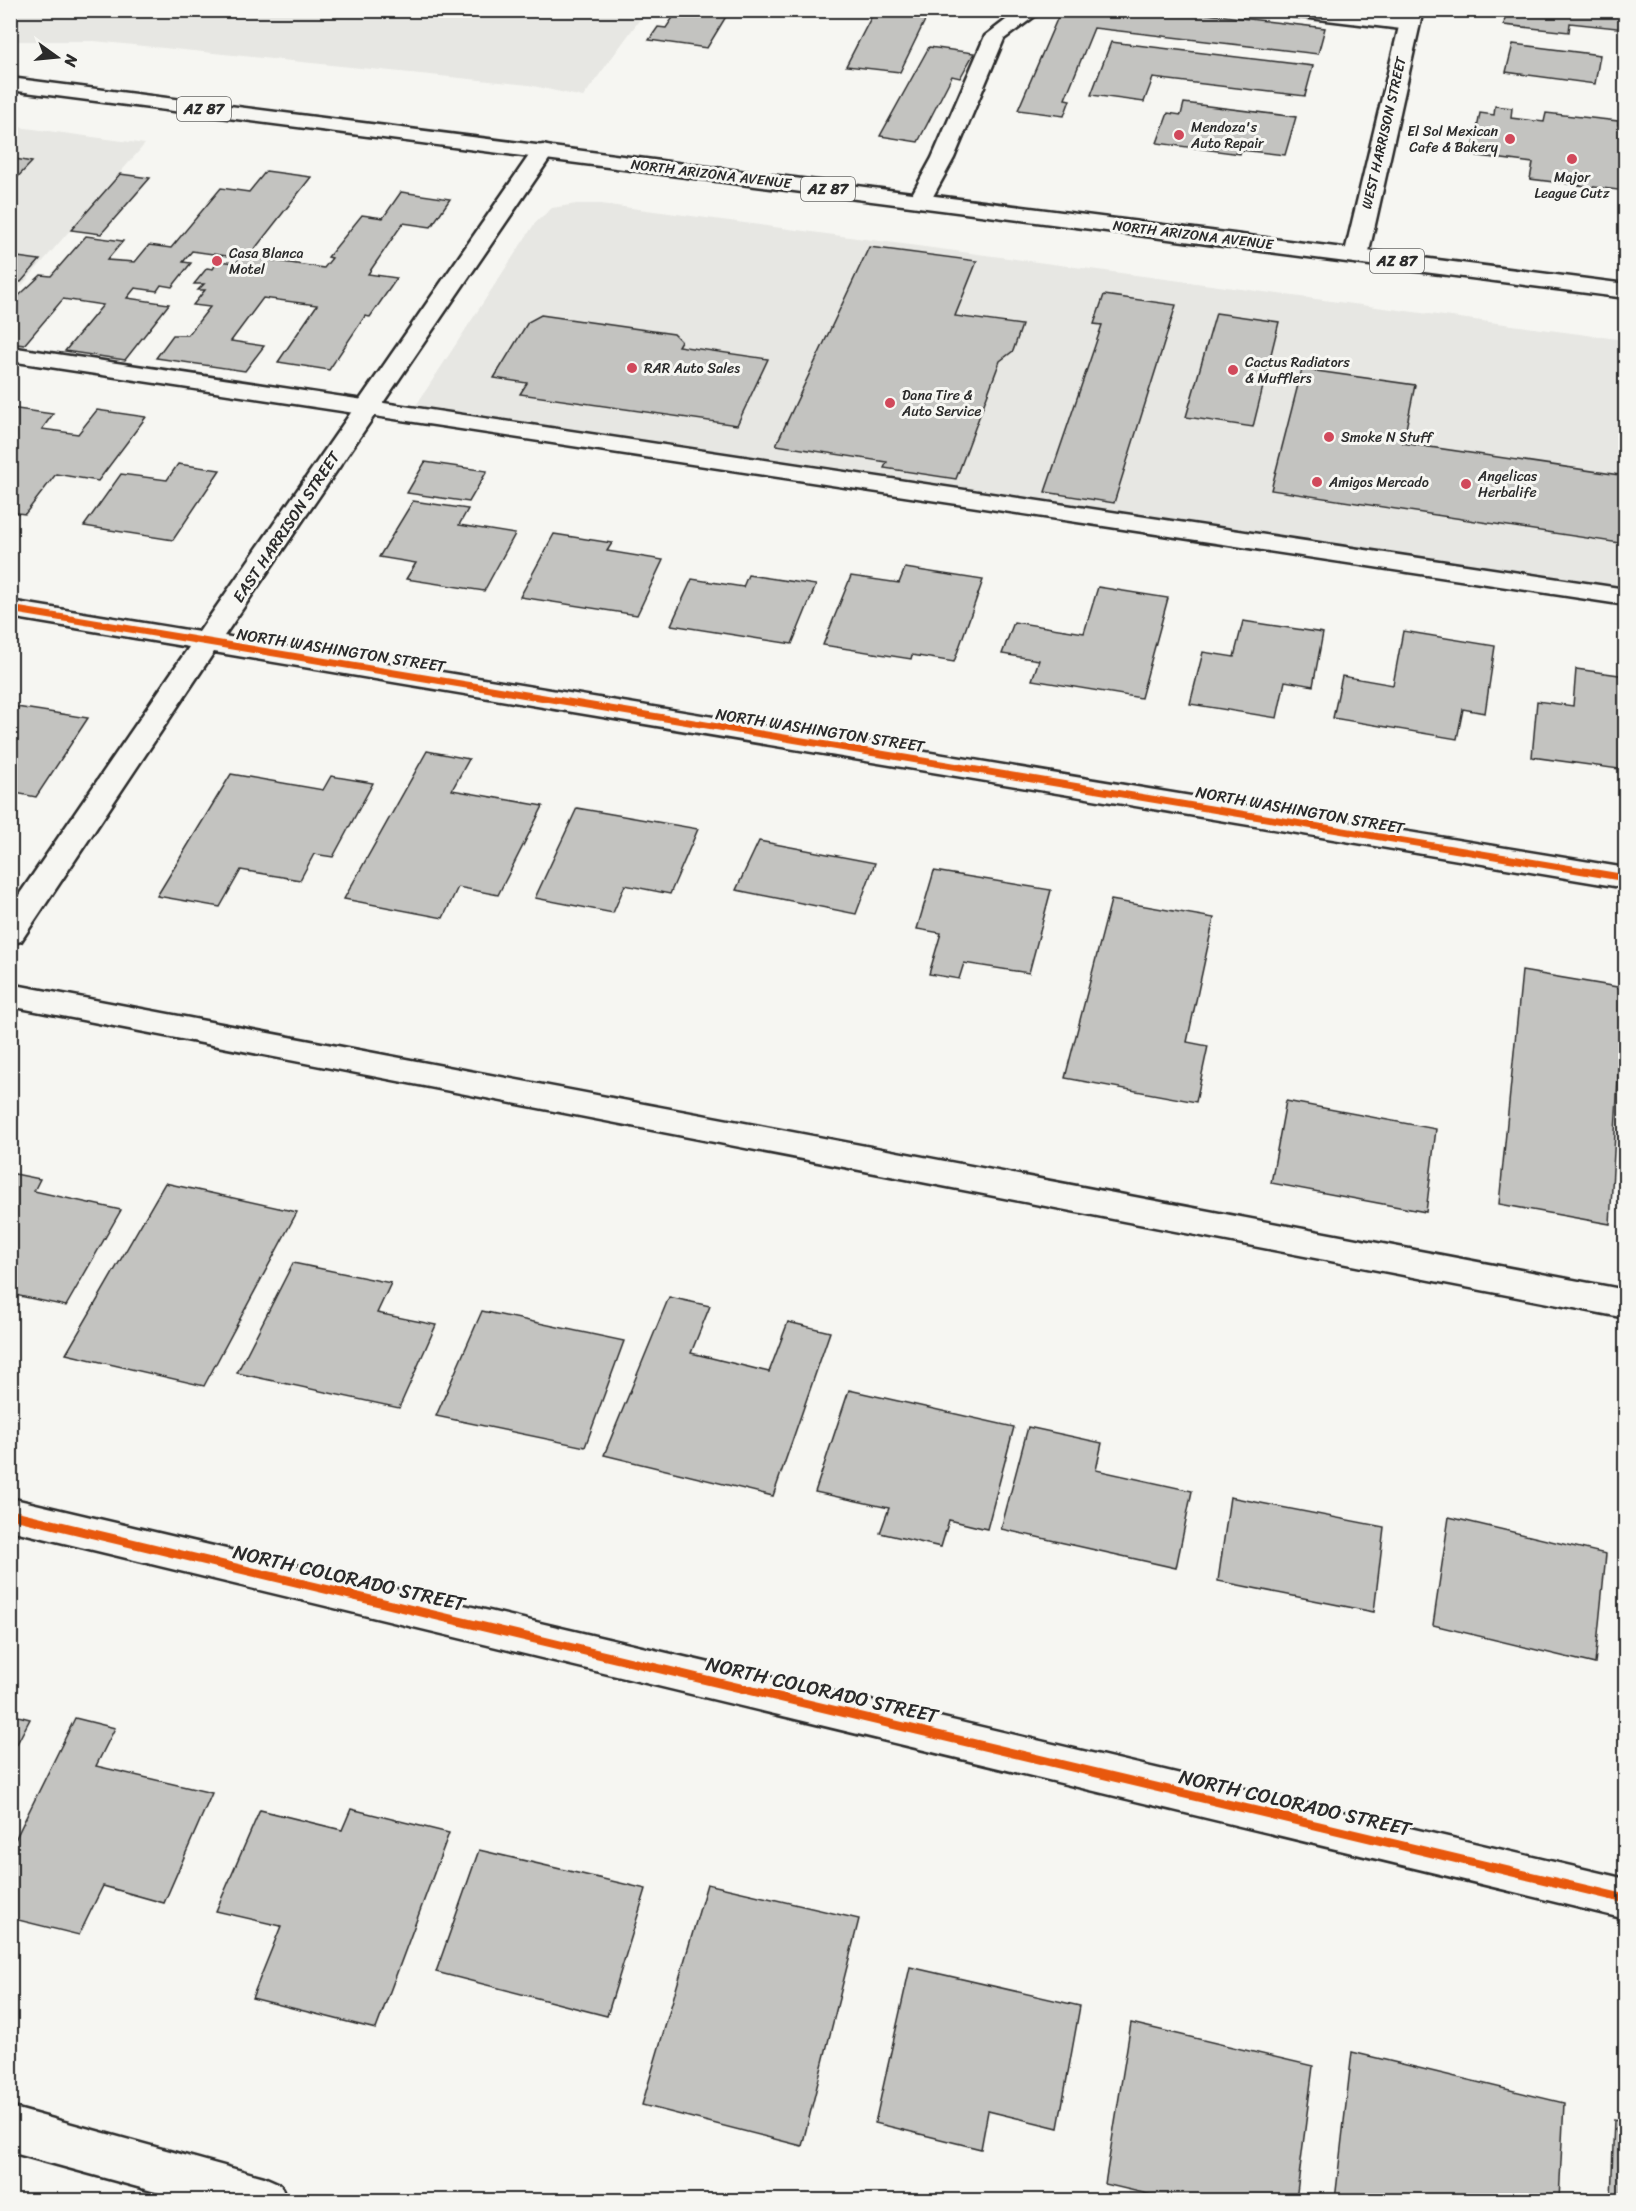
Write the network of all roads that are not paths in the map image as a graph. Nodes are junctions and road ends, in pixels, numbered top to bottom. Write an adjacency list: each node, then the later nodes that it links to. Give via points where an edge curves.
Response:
1 (1033, 10): 6 (street, via 995,36 943,158)
2 (1293, 10): 3 (street)
3 (1411, 17): 7 (street, WEST HARRISON STREET)
4 (10, 84): 5 (street, NORTH ARIZONA AVENUE / AZ 87)
5 (543, 152): 6 (street, NORTH ARIZONA AVENUE / AZ 87); 10 (street, EAST HARRISON STREET)
6 (920, 200): 7 (street, NORTH ARIZONA AVENUE / AZ 87)
7 (1356, 256): 8 (street, NORTH ARIZONA AVENUE / AZ 87)
8 (1626, 291)
9 (10, 354): 10 (street)
10 (367, 408): 11 (street); 13 (street, EAST HARRISON STREET)
11 (1626, 597)
12 (10, 609): 13 (street, NORTH WASHINGTON STREET)
13 (207, 641): 14 (street, NORTH WASHINGTON STREET); 15 (street, EAST HARRISON STREET)
14 (1626, 878)
15 (10, 933)
16 (10, 995): 17 (street)
17 (1626, 1304)
18 (10, 1514): 19 (street, NORTH COLORADO STREET)
19 (1626, 1899)
20 (10, 2129): 21 (street)
21 (264, 2200)

